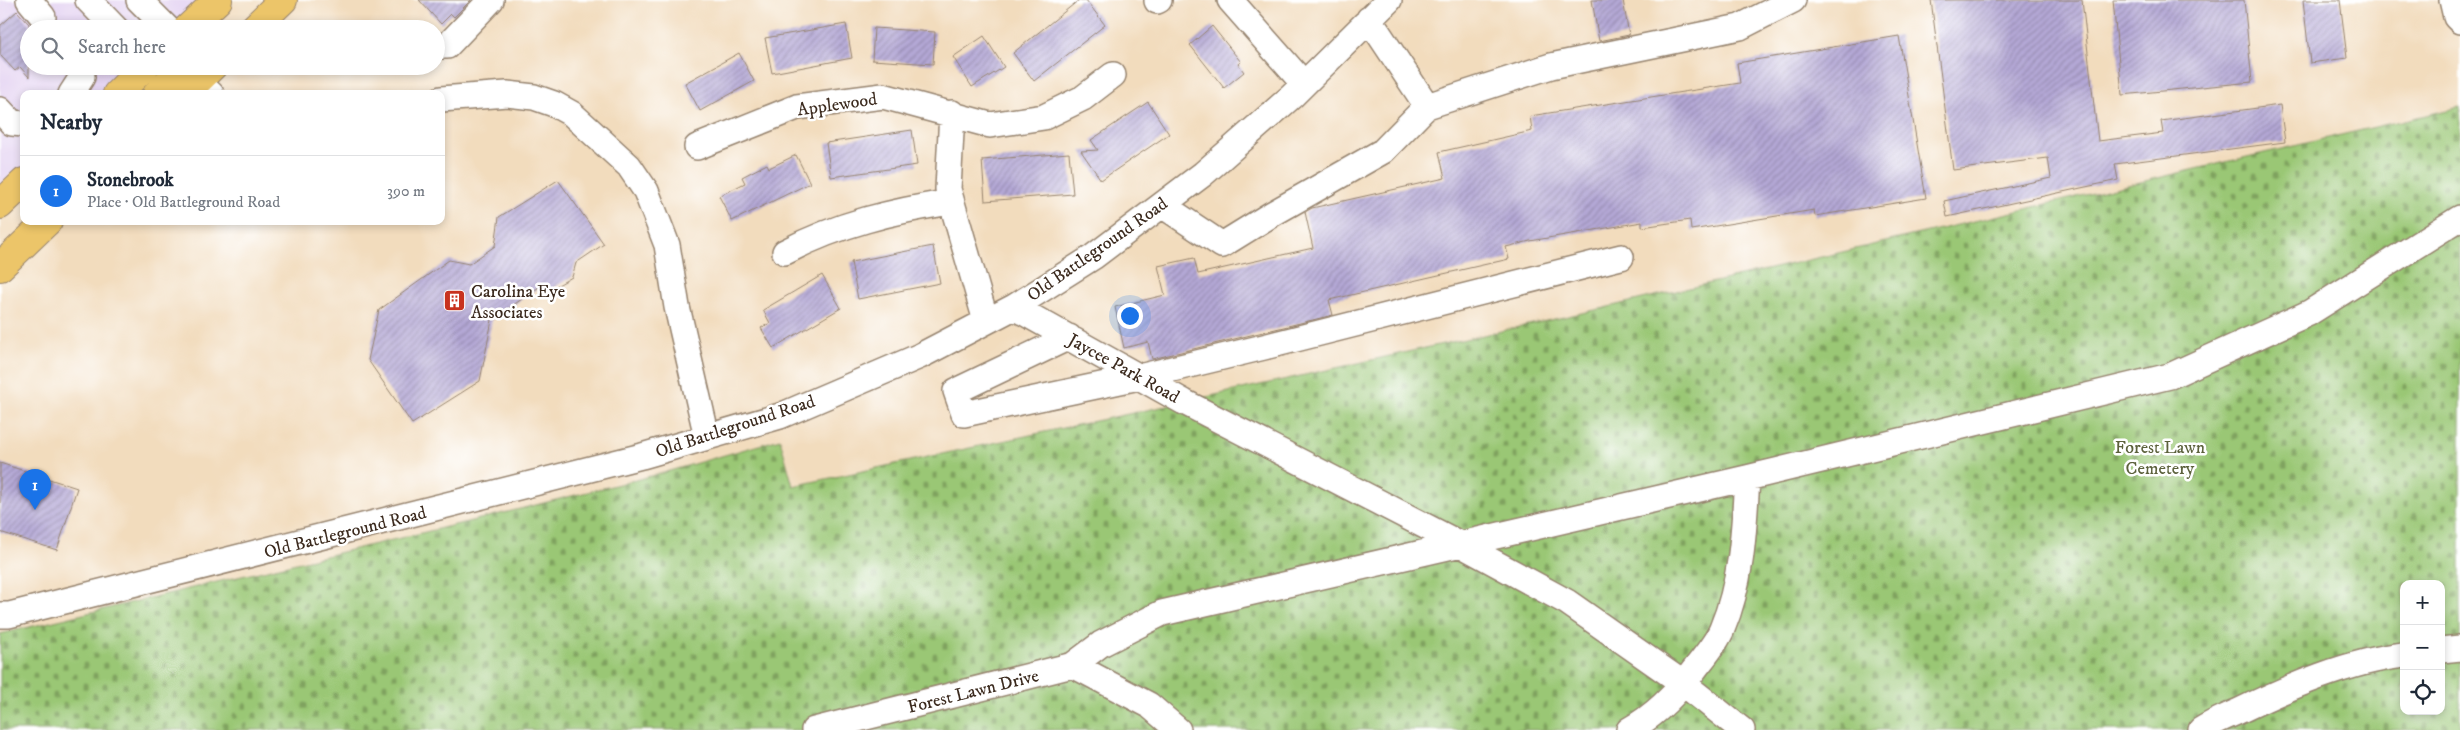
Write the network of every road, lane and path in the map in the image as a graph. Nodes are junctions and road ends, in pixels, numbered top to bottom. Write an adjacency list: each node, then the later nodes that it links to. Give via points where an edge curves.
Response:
1 (88, 0): 11 (street)
2 (139, 0): 12 (street)
3 (218, 0): 13 (main road)
4 (283, 0): 14 (main road)
5 (491, 0): 16 (street)
6 (1230, 0): 23 (street)
7 (1389, 0): 10 (street, Old Battleground Road)
8 (1793, 0): 28 (street, via 1740,27 1550,66)
9 (2452, 0): 15 (street)
10 (1369, 19): 23 (street, Old Battleground Road); 28 (street)
11 (107, 20)
12 (159, 20)
13 (197, 20)
14 (262, 20)
15 (2460, 21)
16 (445, 46)
17 (82, 75): 24 (street)
18 (136, 75): 25 (main road)
19 (175, 75): 26 (main road)
20 (185, 75): 22 (main road)
21 (1113, 75): 30 (street, Applewood, via 1083,98 1044,117 990,125)
22 (197, 80)
23 (1304, 84): 36 (street, Old Battleground Road)
24 (74, 90)
25 (120, 90)
26 (161, 90)
27 (445, 99): 46 (street, via 507,94 534,97 554,104 572,114 629,166 646,190 667,245 677,308)
28 (1427, 106): 36 (street, via 1382,151 1222,246)
29 (0, 110): 31 (street, via 12,123)
30 (952, 114): 32 (street, Applewood, via 883,96 797,107); 34 (street, via 948,189)
31 (20, 124)
32 (697, 147)
33 (20, 186): 35 (main road)
34 (951, 202): 39 (street, via 898,210 814,236); 43 (street)
35 (0, 205)
36 (1162, 205): 42 (street, Old Battleground Road, via 1093,257)
37 (2460, 218): 47 (street, via 2309,313 2170,376)
38 (44, 225): 41 (main road)
39 (785, 252)
40 (1621, 257): 45 (street, via 1380,320)
41 (0, 267)
42 (1014, 307): 43 (street, Old Battleground Road); 44 (street, Jaycee Park Road)
43 (986, 321): 46 (street, Old Battleground Road, via 920,356 780,416)
44 (1069, 337): 45 (street, Jaycee Park Road); 45 (street, via 956,391 964,414)
45 (1139, 377): 48 (street, Jaycee Park Road)
46 (707, 437): 49 (street, Old Battleground Road, via 172,575)
47 (1747, 478): 48 (street); 54 (street, via 1738,581 1722,631)
48 (1460, 544): 53 (street, via 1162,613 1101,644); 54 (street, Jaycee Park Road, via 1567,602)
49 (0, 615)
50 (2460, 648): 51 (street)
51 (2445, 650)
52 (2400, 655): 59 (street, via 2380,657 2305,682)
53 (1074, 666): 55 (street, Forest Lawn Drive); 56 (street, via 1148,705)
54 (1684, 684): 57 (street, via 1657,710); 58 (street, Jaycee Park Road)
55 (814, 730)
56 (1178, 730)
57 (1629, 730)
58 (1742, 730)
59 (2201, 730)

